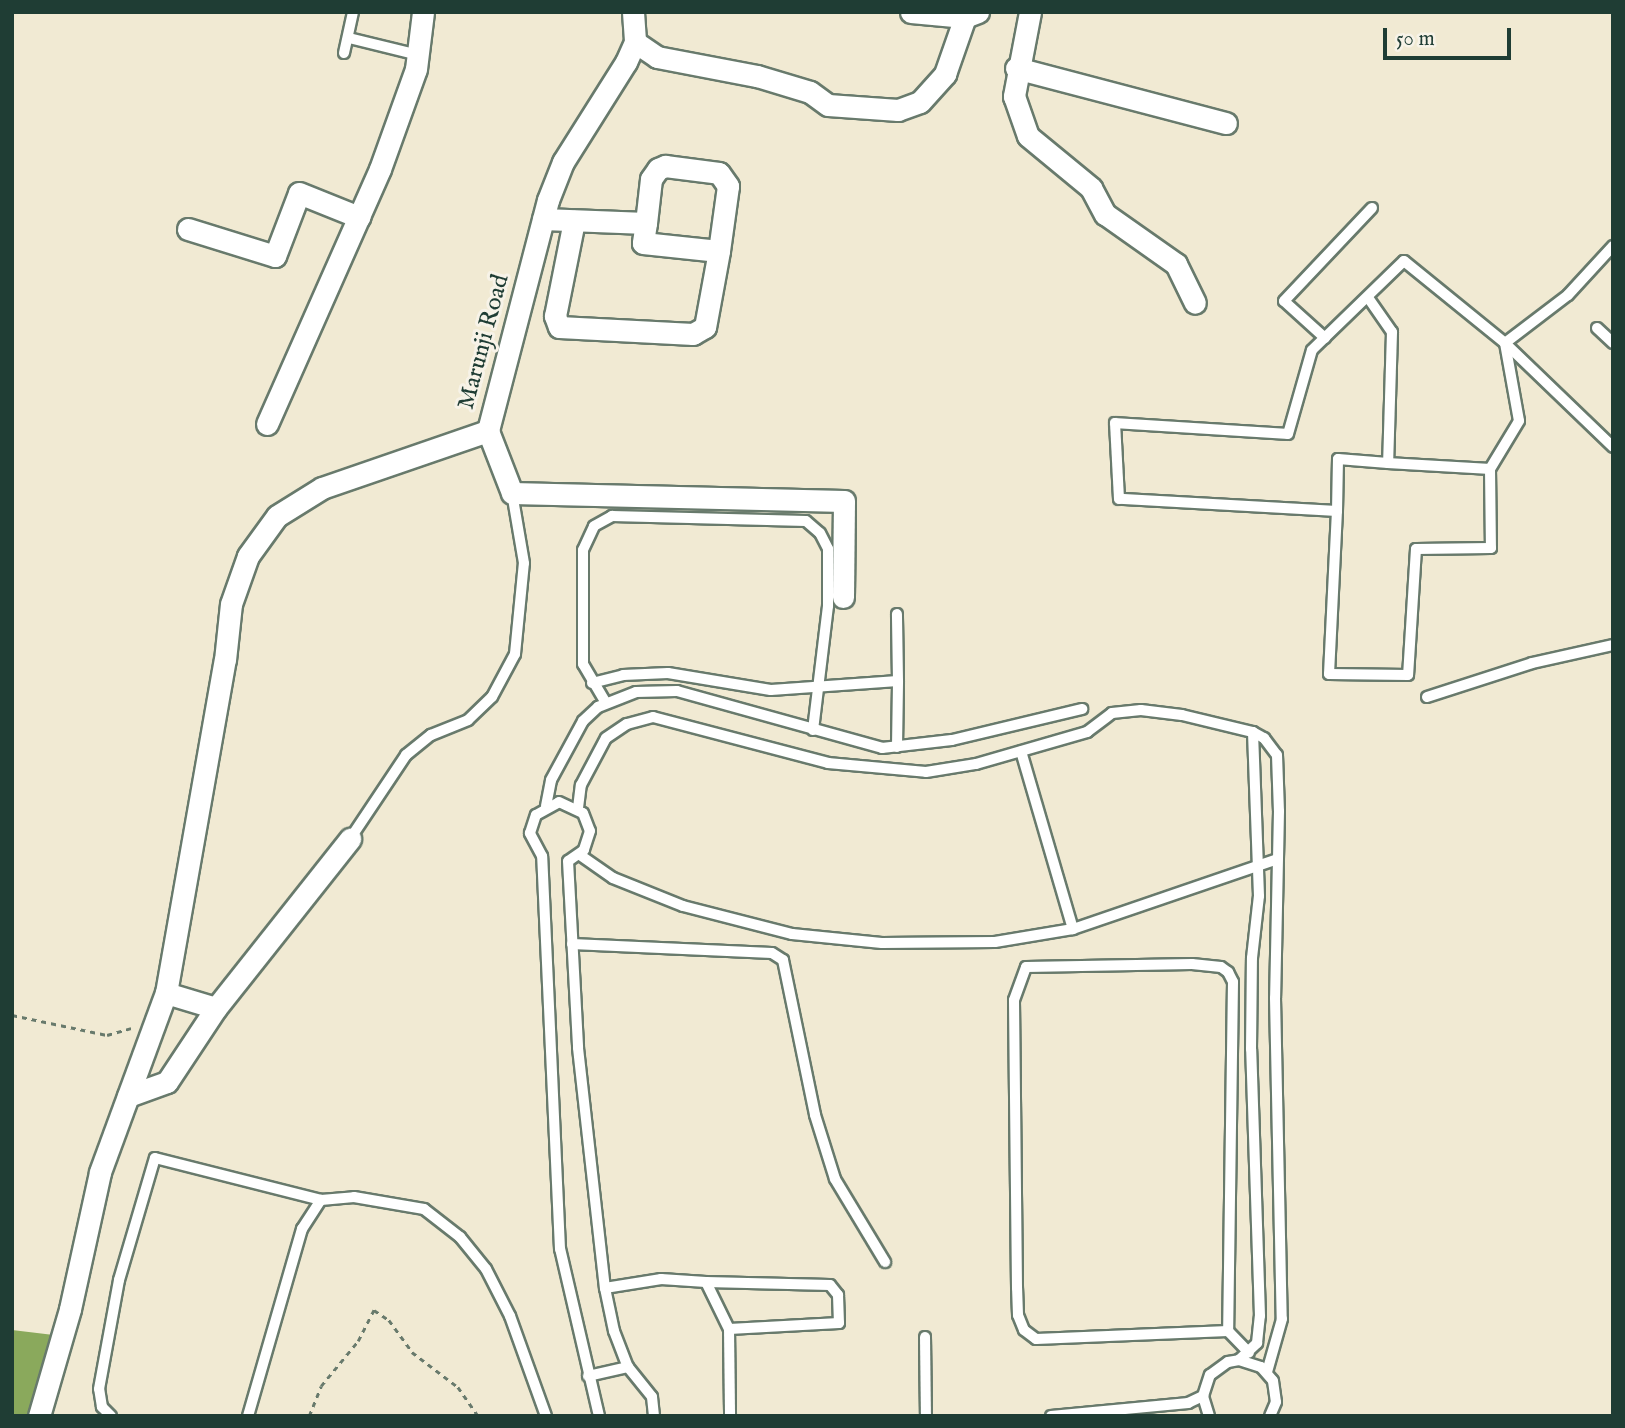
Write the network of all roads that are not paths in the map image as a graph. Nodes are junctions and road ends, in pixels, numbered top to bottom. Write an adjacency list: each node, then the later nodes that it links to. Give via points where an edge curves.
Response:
1 (353, 12): 7 (lane)
2 (423, 12): 10 (street)
3 (633, 12): 8 (street, Marunji Road)
4 (911, 12): 6 (street)
5 (1030, 12): 11 (street)
6 (971, 14): 8 (street, via 945,74 920,102 898,110 828,105 810,92 757,76 657,57)
7 (349, 38): 9 (lane); 10 (lane)
8 (635, 42): 15 (street, Marunji Road, via 615,83 563,162)
9 (344, 53)
10 (418, 55): 14 (street)
11 (1016, 68): 12 (street); 22 (street, via 1014,96 1028,136 1091,188 1105,214 1176,264)
12 (1226, 123)
13 (1372, 208): 24 (lane, via 1284,301)
14 (359, 217): 18 (street, via 299,193 275,256); 27 (street)
15 (543, 219): 16 (street); 28 (street, Marunji Road)
16 (574, 221): 17 (street); 20 (street, via 555,316 559,327 701,332)
17 (646, 223): 20 (street, via 643,243); 20 (street, via 651,179 658,169 719,173 728,186)
18 (188, 229)
19 (1613, 246): 25 (lane, via 1568,295)
20 (719, 251)
21 (1369, 299): 24 (lane); 25 (lane, via 1404,261); 30 (lane, via 1392,332)
22 (1195, 303)
23 (1597, 328): 26 (lane)
24 (1325, 338): 33 (lane, via 1312,350 1288,434 1115,423 1119,499)
25 (1505, 343): 29 (lane); 31 (lane, via 1519,421)
26 (1613, 343)
27 (267, 424)
28 (488, 431): 32 (street, Marunji Road); 55 (street, via 322,488 277,516 248,556 231,604)
29 (1613, 447)
30 (1388, 463): 31 (lane); 33 (lane, via 1338,459)
31 (1490, 469): 33 (lane, via 1491,548 1416,549 1408,675 1329,674)
32 (512, 493): 34 (street, via 844,501); 49 (lane, Marunji Road, via 523,542 515,654 492,697 468,720 431,735 406,755)
33 (1336, 511)
34 (842, 597)
35 (897, 614): 37 (lane)
36 (1613, 645): 40 (lane, via 1532,663)
37 (898, 681): 39 (lane); 45 (lane)
38 (592, 683): 39 (lane, via 623,675 668,673 771,690); 39 (lane, via 583,664 583,550 594,526 612,516 695,518 806,521 820,533 828,549 828,606); 41 (lane)
39 (815, 689): 43 (lane)
40 (1427, 697)
41 (606, 703): 43 (lane, via 636,692 677,691); 47 (lane, via 583,721 551,780)
42 (1082, 709): 45 (lane, via 952,740)
43 (813, 730): 45 (lane, via 854,743)
44 (1253, 732): 46 (lane, via 1141,710 1112,713 1087,732); 51 (lane, via 1264,738 1276,755); 52 (lane)
45 (897, 747)
46 (1021, 751): 48 (lane, via 926,772 854,768 653,717 627,724 606,738 581,785); 53 (lane)
47 (546, 806): 48 (lane, via 559,803); 69 (lane, via 536,815 530,833 542,856 560,1249)
48 (578, 808): 50 (lane, via 590,831)
49 (350, 839): 56 (street)
50 (580, 855): 53 (lane, via 613,878 683,906 792,934 883,943 995,942); 54 (lane, via 568,861)
51 (1277, 859): 52 (lane); 68 (lane, via 1275,998 1282,1319)
52 (1259, 863): 53 (lane); 65 (lane, via 1251,1049 1260,1316 1257,1343)
53 (1073, 929)
54 (572, 944): 59 (lane, via 772,953 783,960 815,1115 835,1179); 61 (lane, via 578,1048)
55 (166, 993): 56 (street); 57 (street)
56 (216, 1008): 57 (street, via 167,1082)
57 (128, 1096): 74 (street, via 100,1172 70,1309)
58 (321, 1200): 75 (lane, via 155,1158 120,1280 99,1389 102,1407); 76 (lane, via 302,1229); 77 (lane, via 354,1197 424,1209 460,1237 486,1269 510,1315)
59 (885, 1262)
60 (706, 1282): 61 (lane, via 661,1279); 62 (lane); 62 (lane, via 830,1285 838,1295 838,1323)
61 (605, 1288): 67 (lane)
62 (729, 1329): 80 (lane)
63 (1228, 1331): 63 (lane, via 1233,982 1228,972 1192,964 1026,967 1014,1000 1017,1288 1024,1331 1036,1339); 65 (lane)
64 (925, 1337): 81 (lane)
65 (1249, 1353): 66 (lane)
66 (1239, 1360): 68 (lane); 70 (lane, via 1218,1367)
67 (628, 1367): 69 (lane); 79 (lane, via 652,1397)
68 (1267, 1372): 85 (lane, via 1276,1391)
69 (588, 1376): 78 (lane)
70 (1203, 1396): 71 (lane); 84 (lane)
71 (1188, 1403): 72 (lane); 83 (lane)
72 (1141, 1412): 73 (lane)
73 (1097, 1414): 82 (lane)
74 (39, 1416)
75 (111, 1416)
76 (248, 1416)
77 (546, 1416)
78 (600, 1416)
79 (654, 1416)
80 (730, 1416)
81 (926, 1416)
82 (1052, 1416)
83 (1187, 1416)
84 (1209, 1416)
85 (1270, 1416)

